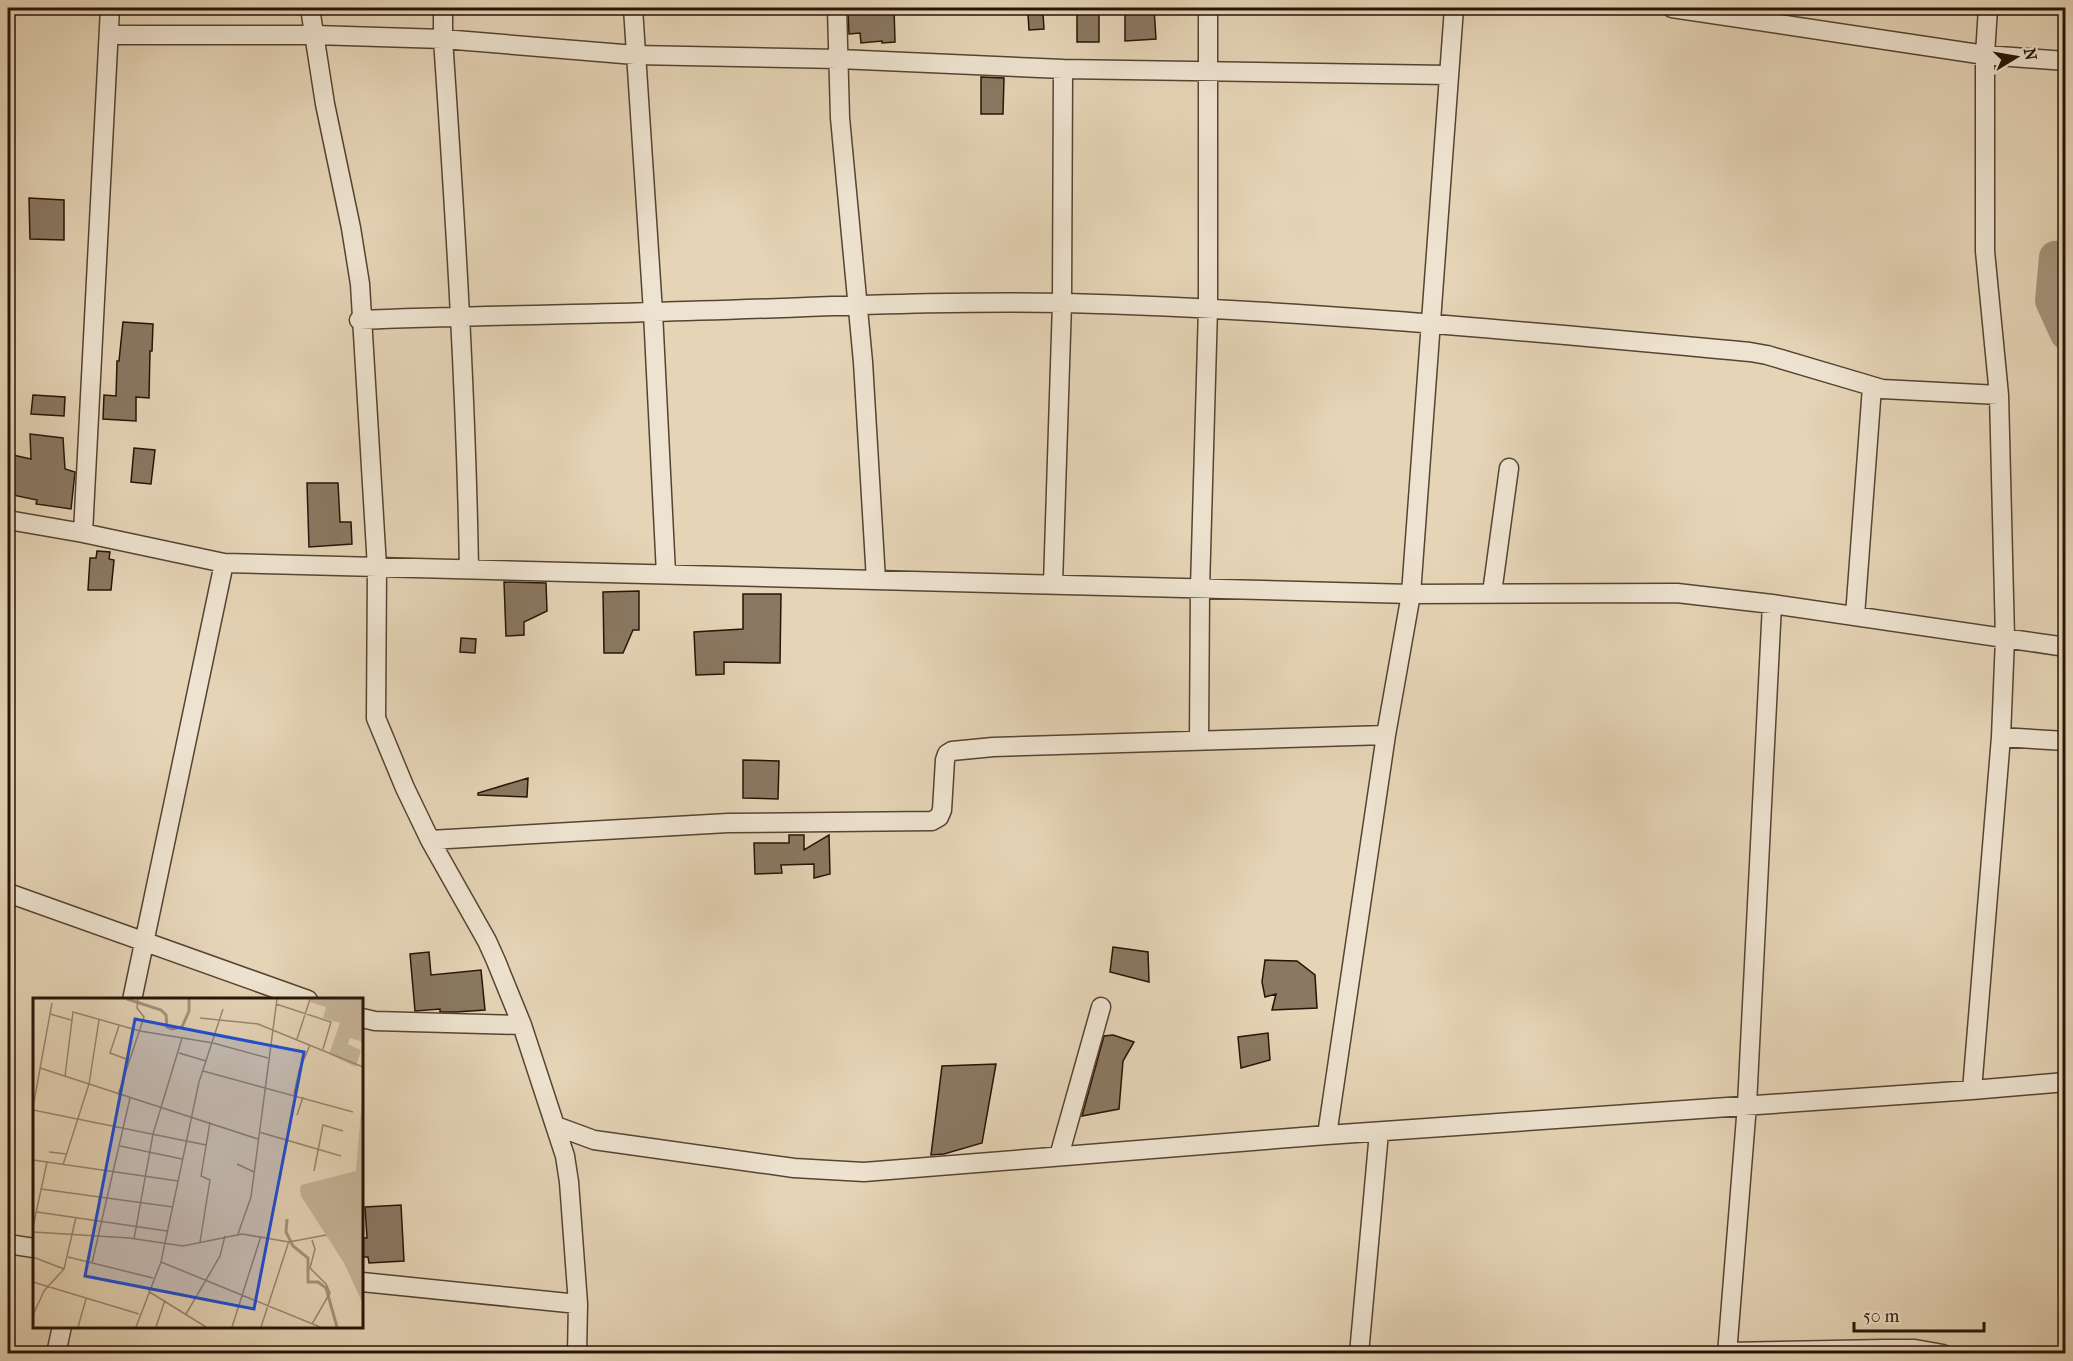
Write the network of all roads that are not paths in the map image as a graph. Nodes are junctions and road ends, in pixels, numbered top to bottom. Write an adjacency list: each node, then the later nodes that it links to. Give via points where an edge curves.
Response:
1 (110, 8): 12 (street)
2 (310, 8): 11 (street)
3 (443, 8): 13 (street)
4 (633, 8): 14 (street)
5 (837, 8): 16 (street)
6 (1208, 8): 19 (street)
7 (1454, 8): 20 (street)
8 (1672, 8): 10 (street)
9 (1988, 8): 15 (street)
10 (1745, 12): 15 (street)
11 (315, 35): 12 (street); 13 (street); 26 (street, via 351,228)
12 (109, 36): 32 (street)
13 (443, 39): 14 (street); 25 (street)
14 (635, 55): 16 (street); 24 (street)
15 (1985, 55): 17 (street); 29 (street, via 1985,251)
16 (838, 59): 18 (street); 22 (street)
17 (2066, 61)
18 (1063, 69): 19 (street); 21 (street)
19 (1208, 71): 20 (street); 23 (street)
20 (1448, 75): 27 (street)
21 (1062, 303): 22 (street); 23 (street); 38 (street)
22 (857, 305): 24 (street); 37 (street)
23 (1208, 308): 27 (street); 39 (street)
24 (653, 312): 25 (street); 36 (street)
25 (461, 315): 26 (street); 35 (street)
26 (361, 320): 34 (street)
27 (1432, 322): 28 (street, via 1750,352); 41 (street)
28 (1872, 387): 29 (street); 43 (street)
29 (1999, 395): 44 (street)
30 (1509, 468): 40 (street)
31 (8, 520): 32 (street)
32 (83, 533): 33 (street)
33 (224, 563): 34 (street); 52 (street)
34 (377, 567): 35 (street); 50 (street, via 376,718)
35 (469, 569): 36 (street)
36 (666, 574): 37 (street)
37 (876, 580): 38 (street)
38 (1053, 584): 39 (street)
39 (1200, 588): 41 (street); 48 (street)
40 (1492, 593): 41 (street); 42 (street, via 1656,592)
41 (1411, 594): 46 (street)
42 (1772, 604): 43 (street); 60 (street)
43 (1855, 616): 44 (street)
44 (2005, 638): 45 (street); 47 (street)
45 (2066, 647)
46 (1386, 735): 48 (street); 63 (street)
47 (2001, 737): 49 (street); 59 (street)
48 (1199, 741): 50 (street, via 952,750 945,760 942,810 932,821 729,823)
49 (2066, 741)
50 (430, 840): 57 (street, via 487,941)
51 (8, 893): 52 (street)
52 (145, 941): 53 (street); 54 (street)
53 (132, 998)
54 (305, 998)
55 (1101, 1007): 64 (street)
56 (363, 1018): 57 (street)
57 (522, 1025): 61 (street)
58 (2066, 1082): 59 (street)
59 (1972, 1090): 60 (street)
60 (1747, 1106): 62 (street); 73 (street)
61 (556, 1126): 64 (street, via 594,1140 864,1172); 68 (street, via 569,1182)
62 (1379, 1132): 63 (street); 72 (street)
63 (1327, 1135): 64 (street)
64 (1059, 1156)
65 (8, 1244): 66 (street)
66 (33, 1248)
67 (363, 1282): 68 (street)
68 (578, 1304): 71 (street)
69 (62, 1328): 70 (street)
70 (57, 1353)
71 (577, 1353)
72 (1359, 1353)
73 (1727, 1353): 74 (street, via 1885,1349)
74 (1942, 1353)

